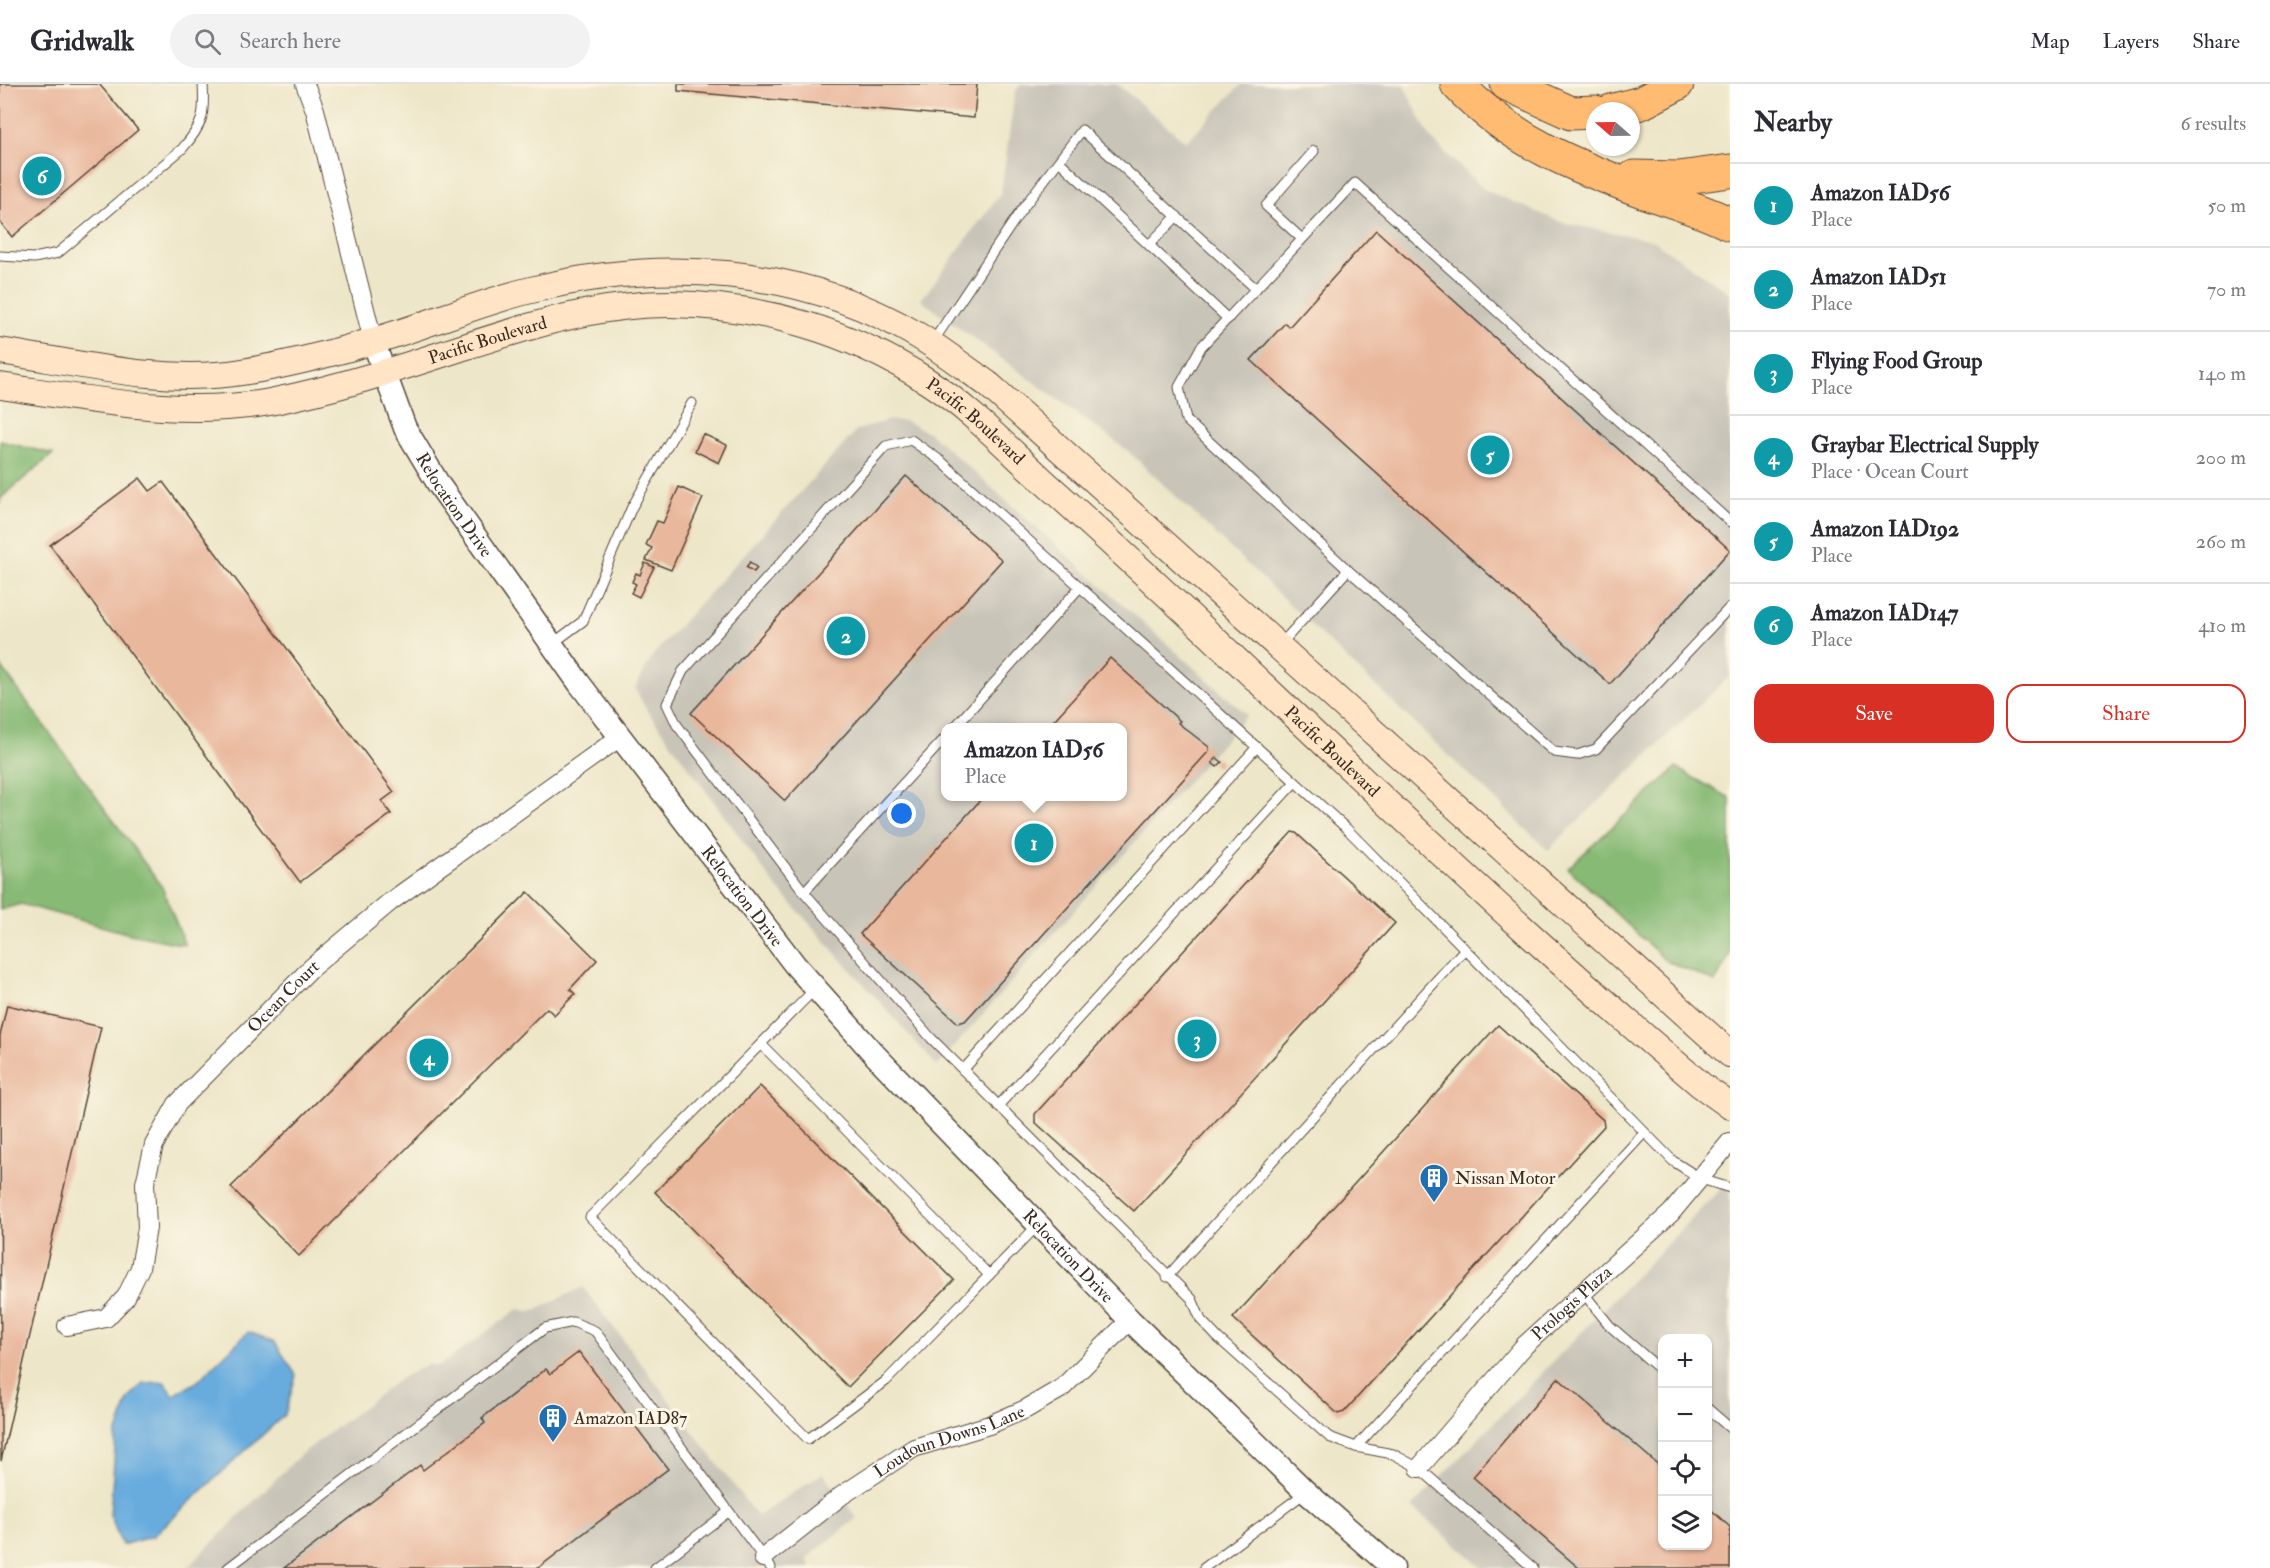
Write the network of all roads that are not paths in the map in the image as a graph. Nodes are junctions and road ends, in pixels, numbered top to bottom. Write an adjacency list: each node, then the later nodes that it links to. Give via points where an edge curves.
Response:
1 (203, 84): 16 (lane, via 204,107 199,129 182,149 58,253 34,258)
2 (305, 84): 19 (street, Relocation Drive, via 315,110)
3 (1457, 84): 10 (highway, via 1475,103 1535,147)
4 (1508, 84): 7 (highway, via 1571,113)
5 (1677, 84): 6 (highway)
6 (1640, 103)
7 (1586, 112)
8 (1314, 151): 14 (lane, via 1266,206)
9 (1059, 162): 12 (lane, via 1082,130); 15 (lane); 20 (lane, via 1020,212)
10 (1588, 170): 11 (highway, via 1647,179); 13 (highway, via 1701,209)
11 (1730, 171)
12 (1176, 216): 15 (lane); 17 (lane)
13 (1730, 224)
14 (1302, 239): 17 (lane); 25 (lane, via 1355,183)
15 (1149, 245): 18 (lane)
16 (0, 256)
17 (1256, 289): 18 (lane)
18 (1228, 319): 26 (lane, via 1202,347 1179,387 1186,420)
19 (373, 341): 20 (main road, Pacific Boulevard, via 529,290 634,271 691,270 740,275 810,290 875,314); 21 (main road, Pacific Boulevard, via 240,372 190,375 122,370); 22 (street, Relocation Drive)
20 (931, 345): 30 (main road, Pacific Boulevard, via 989,385)
21 (0, 351)
22 (384, 372): 23 (main road, Pacific Boulevard, via 265,403 183,409 132,406); 29 (street, Relocation Drive, via 416,448); 43 (main road, Pacific Boulevard, via 536,324 627,305 673,304 751,311 857,342 885,357 927,381 968,412 1139,567 1539,945 1701,1086)
23 (0, 386)
24 (692, 403): 29 (lane, via 632,507 583,621)
25 (1730, 522)
26 (1348, 570): 28 (lane, via 1554,752 1577,755 1596,749); 30 (lane)
27 (1080, 587): 31 (lane); 34 (lane); 36 (lane, via 940,461 910,440 886,446 800,541 684,671 667,704 677,724)
28 (1730, 607)
29 (552, 644): 32 (street, Relocation Drive)
30 (1278, 647): 40 (main road, Pacific Boulevard)
31 (958, 723)
32 (620, 737): 38 (street, Relocation Drive, via 747,905); 53 (street, Ocean Court, via 390,902 311,968 177,1104 154,1145 145,1184 147,1228 140,1268 126,1297 106,1318)
33 (941, 740): 36 (lane)
34 (1257, 747): 35 (lane); 41 (lane)
35 (1295, 782): 37 (lane, via 1346,828); 42 (lane)
36 (804, 892): 41 (lane)
37 (1464, 950): 44 (lane); 50 (lane)
38 (816, 988): 39 (lane); 48 (street, Relocation Drive)
39 (761, 1044): 49 (lane); 49 (lane, via 590,1217 791,1422 808,1439 886,1381)
40 (1730, 1054)
41 (963, 1070): 42 (lane)
42 (998, 1106): 50 (lane)
43 (1730, 1106)
44 (1644, 1132): 46 (lane, via 1673,1161); 57 (lane)
45 (1730, 1142): 46 (street, Prologis Plaza)
46 (1701, 1179): 47 (lane); 51 (street, Prologis Plaza, via 1671,1213)
47 (1730, 1188)
48 (1039, 1224): 49 (lane); 52 (street, Relocation Drive)
49 (989, 1275)
50 (1167, 1277): 57 (lane, via 1191,1299 1201,1320 1218,1338 1329,1437)
51 (1582, 1291): 54 (lane, via 1610,1326); 58 (street, Prologis Plaza, via 1525,1345)
52 (1130, 1320): 59 (street, Relocation Drive); 61 (street, Loudoun Downs Lane, via 1062,1388 989,1425 914,1448 841,1496)
53 (67, 1326)
54 (1658, 1368)
55 (1712, 1413): 56 (lane)
56 (1730, 1428)
57 (1356, 1447): 58 (lane, via 1393,1454)
58 (1419, 1468): 66 (lane)
59 (1305, 1492): 64 (lane); 65 (street, Relocation Drive)
60 (728, 1512): 61 (lane); 62 (lane, via 595,1331 573,1322 545,1328); 63 (lane)
61 (767, 1563)
62 (228, 1568)
63 (655, 1568)
64 (1204, 1568)
65 (1393, 1568)
66 (1533, 1568)

